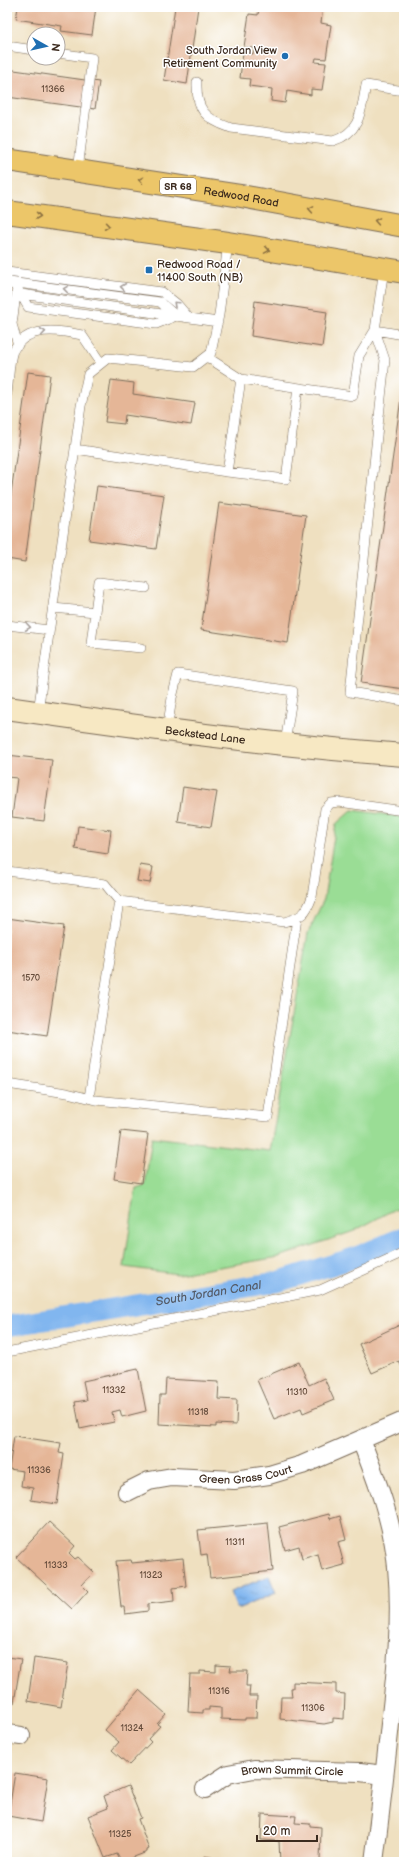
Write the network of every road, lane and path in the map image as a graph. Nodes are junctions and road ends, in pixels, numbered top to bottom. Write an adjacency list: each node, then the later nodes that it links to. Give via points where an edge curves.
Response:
1 (7, 46): 2 (lane)
2 (26, 49)
3 (66, 54): 7 (lane, via 92,58)
4 (197, 82): 5 (lane, via 200,106 209,118 219,124 231,128 333,141 343,138 354,128 360,116 366,85)
5 (404, 91)
6 (7, 160): 7 (main road, Redwood Road / SR 68)
7 (78, 170): 9 (main road, Redwood Road / SR 68, one-way to 7)
8 (7, 212): 10 (main road, one-way to 10)
9 (404, 226)
10 (228, 243): 11 (main road, one-way to 11); 16 (lane)
11 (394, 270): 17 (lane)
12 (7, 272): 15 (lane, one-way to 12, via 162,292)
13 (14, 286): 14 (lane, one-way to 13, via 160,302); 14 (lane, via 28,307 156,324); 19 (lane, via 12,324)
14 (176, 316): 15 (lane)
15 (189, 318): 16 (lane)
16 (218, 322): 20 (lane, via 211,353)
17 (375, 330): 18 (lane); 23 (lane, via 359,356 352,396); 33 (lane, via 386,360 350,692)
18 (404, 335)
19 (18, 344): 21 (lane, one-way to 21, via 24,337 42,331 82,335); 24 (lane, via 13,352)
20 (207, 357): 21 (lane, via 193,367 108,358); 22 (lane)
21 (101, 363): 25 (lane, via 88,374)
22 (241, 379): 23 (lane); 26 (lane)
23 (298, 388): 26 (lane, via 286,479)
24 (7, 394)
25 (75, 449): 26 (lane); 28 (lane)
26 (228, 472)
27 (146, 588): 29 (lane, via 99,582)
28 (53, 608): 29 (lane); 31 (lane)
29 (95, 612): 32 (lane, via 91,643)
30 (7, 625): 31 (lane, one-way to 31)
31 (49, 630): 35 (lane)
32 (141, 648)
33 (404, 701)
34 (7, 708): 35 (street, Beckstead Lane)
35 (38, 712): 36 (street, Beckstead Lane)
36 (167, 730): 37 (street, Beckstead Lane); 37 (lane, via 178,674 292,691)
37 (285, 744): 38 (street, Beckstead Lane)
38 (404, 755)
39 (404, 811): 42 (lane, via 331,803 325,809 312,897 307,910)
40 (7, 871): 41 (lane, via 104,884)
41 (119, 901): 42 (lane, via 284,922); 44 (lane)
42 (297, 918): 44 (lane, via 268,1117)
43 (7, 1084): 44 (lane)
44 (89, 1098)
45 (404, 1252): 46 (lane, via 320,1290)
46 (7, 1352)
47 (404, 1421): 48 (street, Green Grass Court)
48 (361, 1440): 49 (street, Green Grass Court, via 302,1465 269,1475 234,1480 172,1477 149,1481); 50 (street, via 379,1484 397,1566 398,1639)
49 (127, 1492)
50 (384, 1775): 51 (street, Brown Summit Circle, via 254,1769 228,1774); 52 (street)
51 (204, 1789)
52 (374, 1862)

